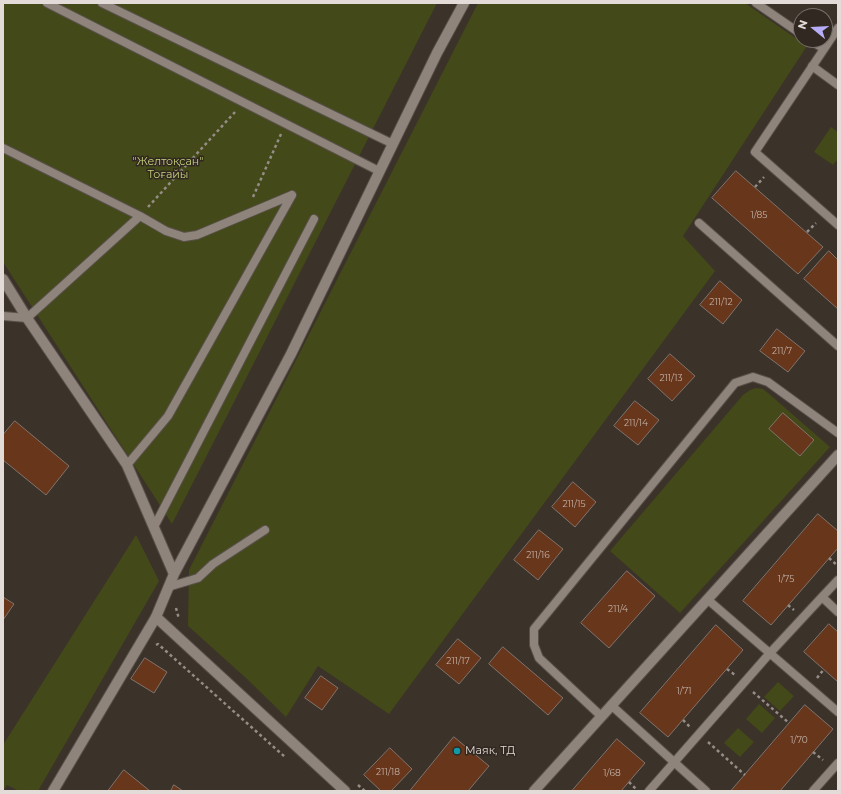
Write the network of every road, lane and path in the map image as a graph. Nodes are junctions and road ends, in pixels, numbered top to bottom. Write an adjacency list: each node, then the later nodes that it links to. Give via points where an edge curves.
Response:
1 (48, 3): 10 (lane)
2 (102, 3): 12 (lane)
3 (464, 3): 12 (street)
4 (756, 3): 5 (lane)
5 (793, 28)
6 (838, 28): 7 (lane)
7 (824, 49): 8 (lane)
8 (812, 66): 9 (lane); 19 (lane, via 756,152)
9 (838, 85)
10 (243, 102): 11 (lane); 16 (path)
11 (285, 124): 14 (lane); 15 (path)
12 (393, 144): 14 (street)
13 (3, 148): 16 (lane)
14 (379, 171): 31 (street, via 291,354)
15 (246, 214): 16 (lane, via 197,235 184,237 166,231); 26 (lane, via 292,195 168,416)
16 (140, 216): 22 (lane)
17 (314, 219): 27 (lane)
18 (699, 223): 23 (lane)
19 (838, 225)
20 (3, 278): 22 (street)
21 (3, 316): 22 (lane)
22 (27, 318): 26 (street)
23 (838, 346)
24 (838, 433): 44 (lane, via 768,382 752,377 735,383 534,629 534,645 539,658)
25 (838, 455): 35 (street)
26 (127, 465): 27 (street)
27 (154, 527): 31 (street)
28 (265, 530): 33 (lane, via 213,564 198,578)
29 (829, 558): 30 (path)
30 (838, 566)
31 (174, 574): 33 (street)
32 (838, 580): 34 (lane)
33 (168, 587): 37 (street)
34 (822, 597): 36 (lane); 39 (lane)
35 (707, 599): 39 (lane); 42 (street)
36 (838, 612)
37 (156, 617): 53 (street); 54 (street)
38 (158, 644): 48 (path)
39 (770, 653): 41 (lane); 43 (lane)
40 (727, 669): 41 (path)
41 (743, 683): 46 (path); 47 (lane)
42 (611, 705): 44 (street); 49 (lane)
43 (838, 712)
44 (601, 716): 55 (street)
45 (683, 720): 47 (path)
46 (789, 723)
47 (699, 734): 49 (lane); 51 (path)
48 (288, 759)
49 (674, 762): 57 (lane); 58 (lane)
50 (838, 763): 59 (lane)
51 (745, 775)
52 (629, 782): 56 (path)
53 (53, 791)
54 (345, 791)
55 (534, 791)
56 (638, 791)
57 (649, 791)
58 (706, 791)
59 (813, 791)

